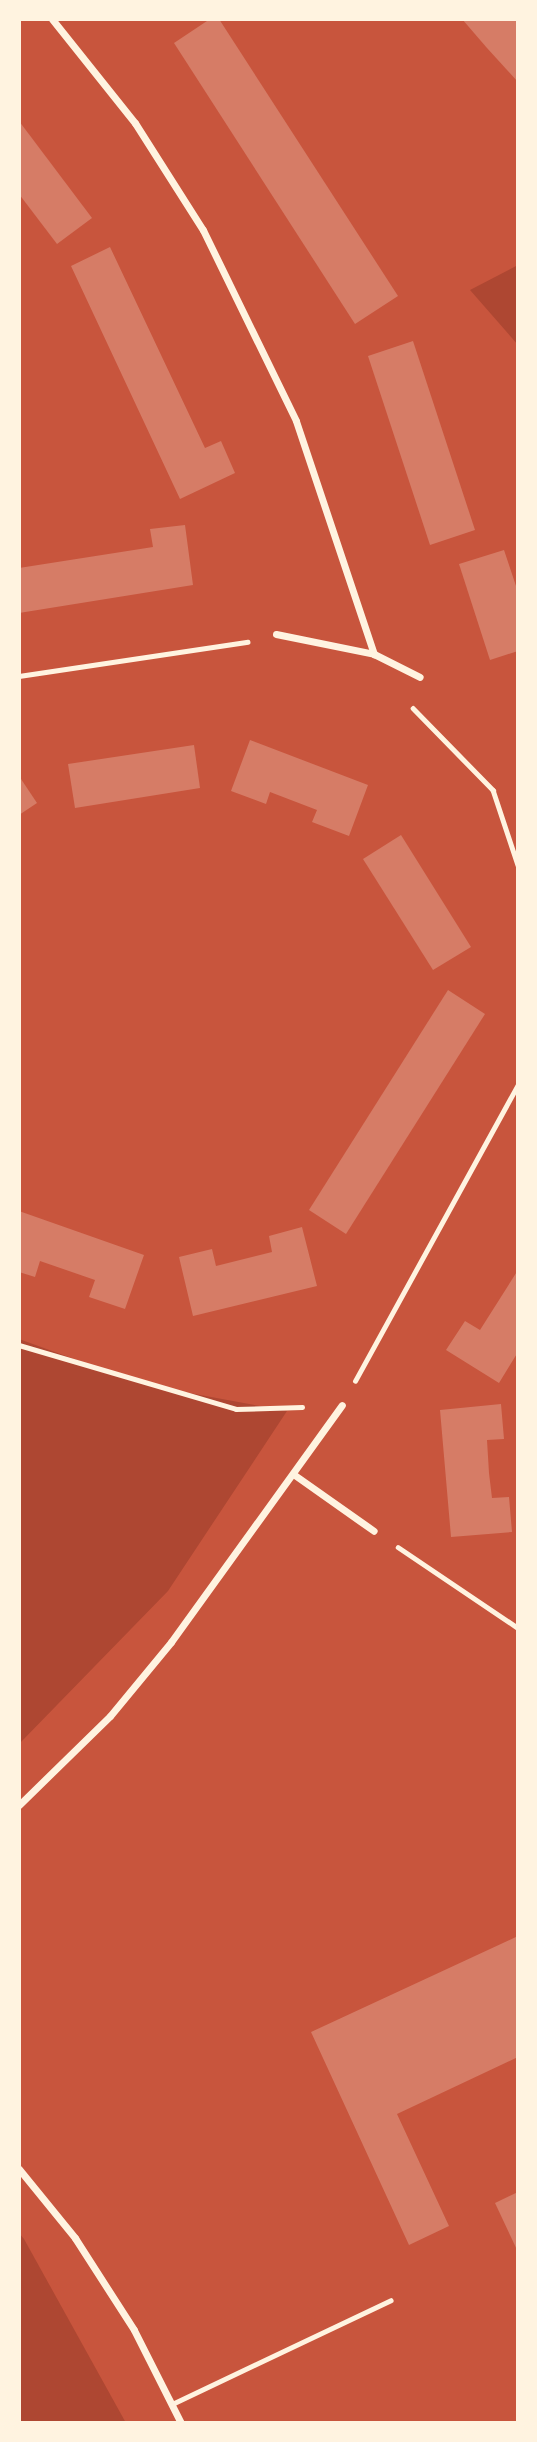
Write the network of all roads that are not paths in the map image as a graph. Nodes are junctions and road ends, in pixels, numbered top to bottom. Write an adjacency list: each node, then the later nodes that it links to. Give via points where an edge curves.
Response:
1 (52, 19): 3 (street, via 135,123 209,241 296,421)
2 (276, 634): 3 (street)
3 (374, 654): 4 (street)
4 (420, 677)
5 (342, 1405): 6 (street)
6 (296, 1476): 7 (street); 8 (street, via 110,1716)
7 (374, 1531)
8 (19, 1805)
9 (19, 2169): 11 (street, via 75,2238)
10 (391, 2300): 11 (lane)
11 (172, 2404): 12 (street)
12 (181, 2423)

